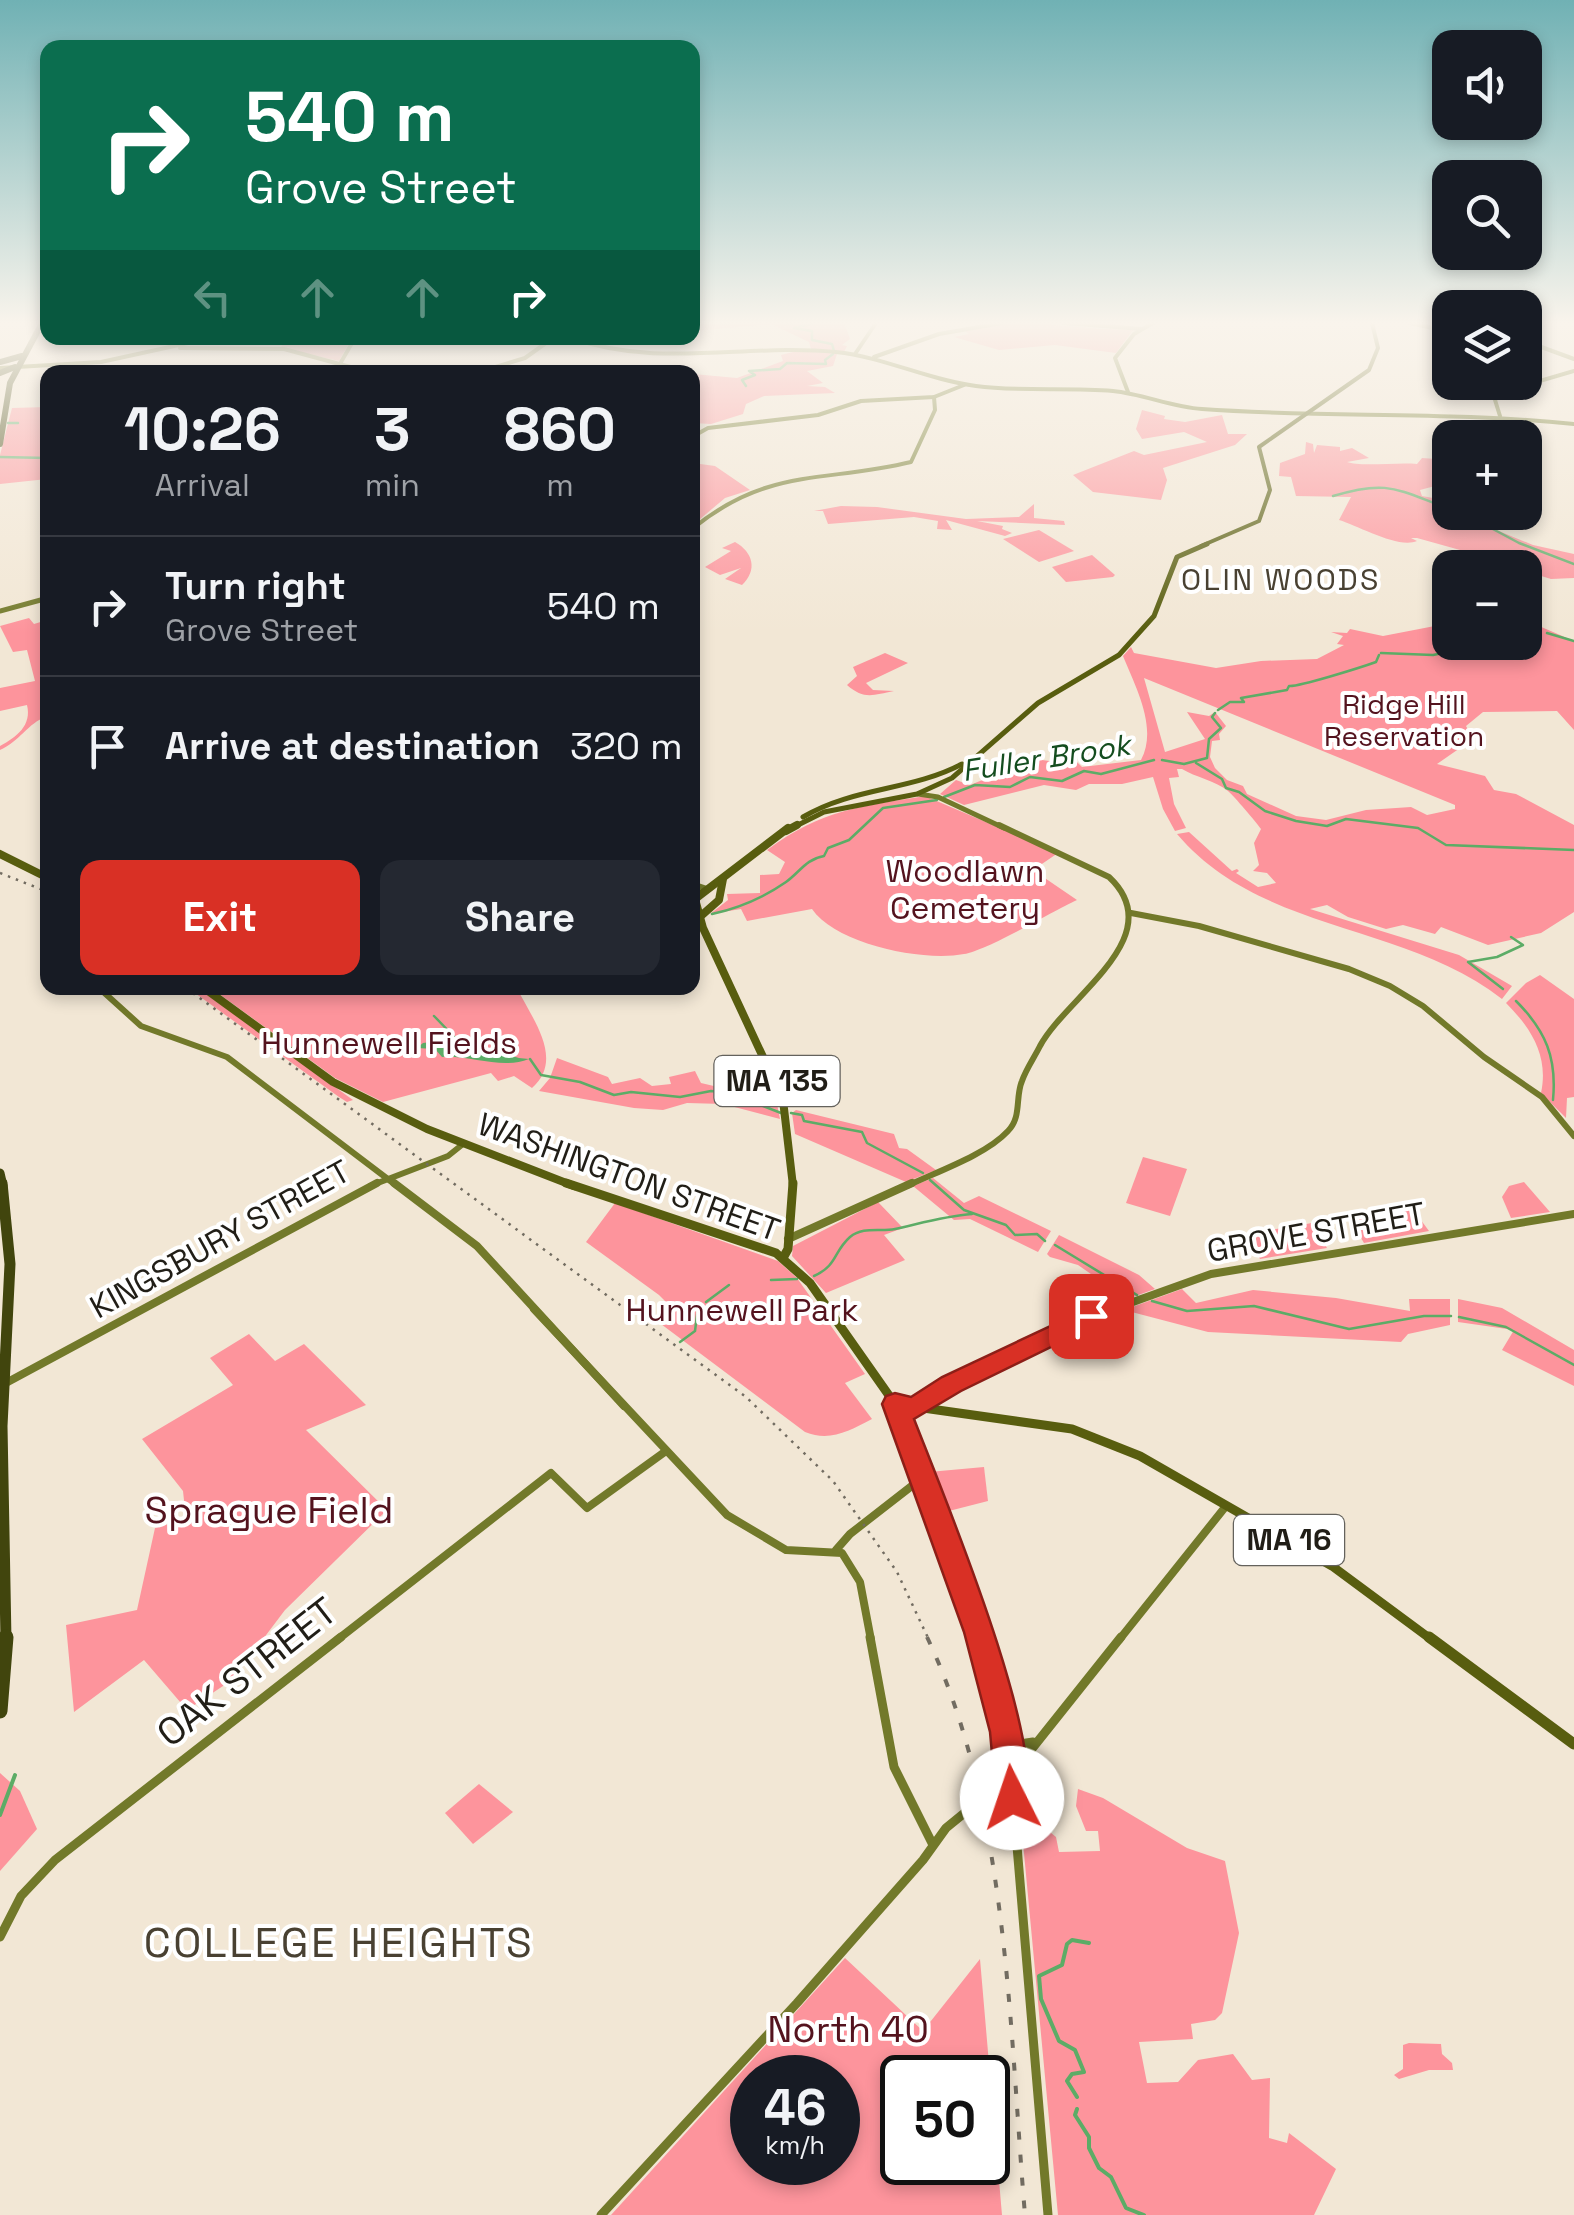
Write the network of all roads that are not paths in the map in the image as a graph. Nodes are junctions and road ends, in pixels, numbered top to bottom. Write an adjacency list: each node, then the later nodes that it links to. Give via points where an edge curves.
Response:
1 (924, 426): 3 (street, via 911,462 810,475 742,494)
2 (1288, 426): 6 (main road, via 1259,446 1270,490 1258,521 1178,557 1154,616 1118,657 1038,703)
3 (700, 522)
4 (40, 600): 5 (street)
5 (0, 612)
6 (936, 784): 7 (main road); 8 (main road); 9 (street)
7 (902, 786): 8 (street, via 899,791); 10 (main road, via 836,796)
8 (912, 795): 9 (street); 10 (main road, via 834,808)
9 (938, 796): 19 (street, via 1109,877 1121,886)
10 (786, 830): 13 (main road)
11 (0, 854): 12 (main road)
12 (40, 874)
13 (725, 875): 14 (main road); 16 (main road)
14 (707, 889): 15 (main road); 16 (main road)
15 (700, 893)
16 (720, 895): 18 (main road)
17 (700, 900): 18 (main road)
18 (708, 906): 21 (main road)
19 (1131, 913): 24 (street, via 1340,966 1394,988 1542,1097); 29 (street, via 1118,952 1045,1038 1020,1084 1018,1116 1009,1131 947,1168)
20 (700, 914): 21 (main road, MA 135)
21 (701, 918): 29 (main road, MA 135, via 782,1097 794,1174)
22 (106, 995): 27 (street, via 141,1026 226,1057)
23 (214, 995): 25 (main road, WASHINGTON STREET, via 343,1088)
24 (1574, 1136)
25 (463, 1144): 27 (street, KINGSBURY STREET); 30 (main road, WASHINGTON STREET)
26 (0, 1174): 31 (highway, via 9,1211)
27 (388, 1178): 32 (street, KINGSBURY STREET); 36 (street, via 472,1242)
28 (1574, 1214): 34 (street, GROVE STREET, via 1206,1275 1057,1330)
29 (788, 1239): 30 (main road, MA 135)
30 (779, 1256): 33 (main road, WASHINGTON STREET, via 812,1286)
31 (3, 1285): 32 (highway)
32 (4, 1384): 35 (highway)
33 (895, 1404): 34 (main road, MA 16); 37 (street)
34 (915, 1409): 38 (main road, MA 16, via 1078,1430 1140,1456)
35 (1, 1449): 40 (highway)
36 (666, 1451): 39 (street, via 744,1527 789,1551); 46 (street, OAK STREET, via 587,1508 551,1473 55,1860 21,1896)
37 (922, 1478): 39 (street); 41 (street, via 979,1632)
38 (1226, 1506): 42 (street); 43 (main road, MA 16, via 1354,1580)
39 (836, 1551): 45 (street, via 858,1577 894,1768)
40 (0, 1711)
41 (1008, 1740): 42 (street); 44 (street)
42 (1034, 1742): 44 (street)
43 (1574, 1744)
44 (1011, 1776): 45 (street); 48 (street)
45 (933, 1846): 47 (street)
46 (0, 1937)
47 (601, 2215)
48 (1048, 2215)

